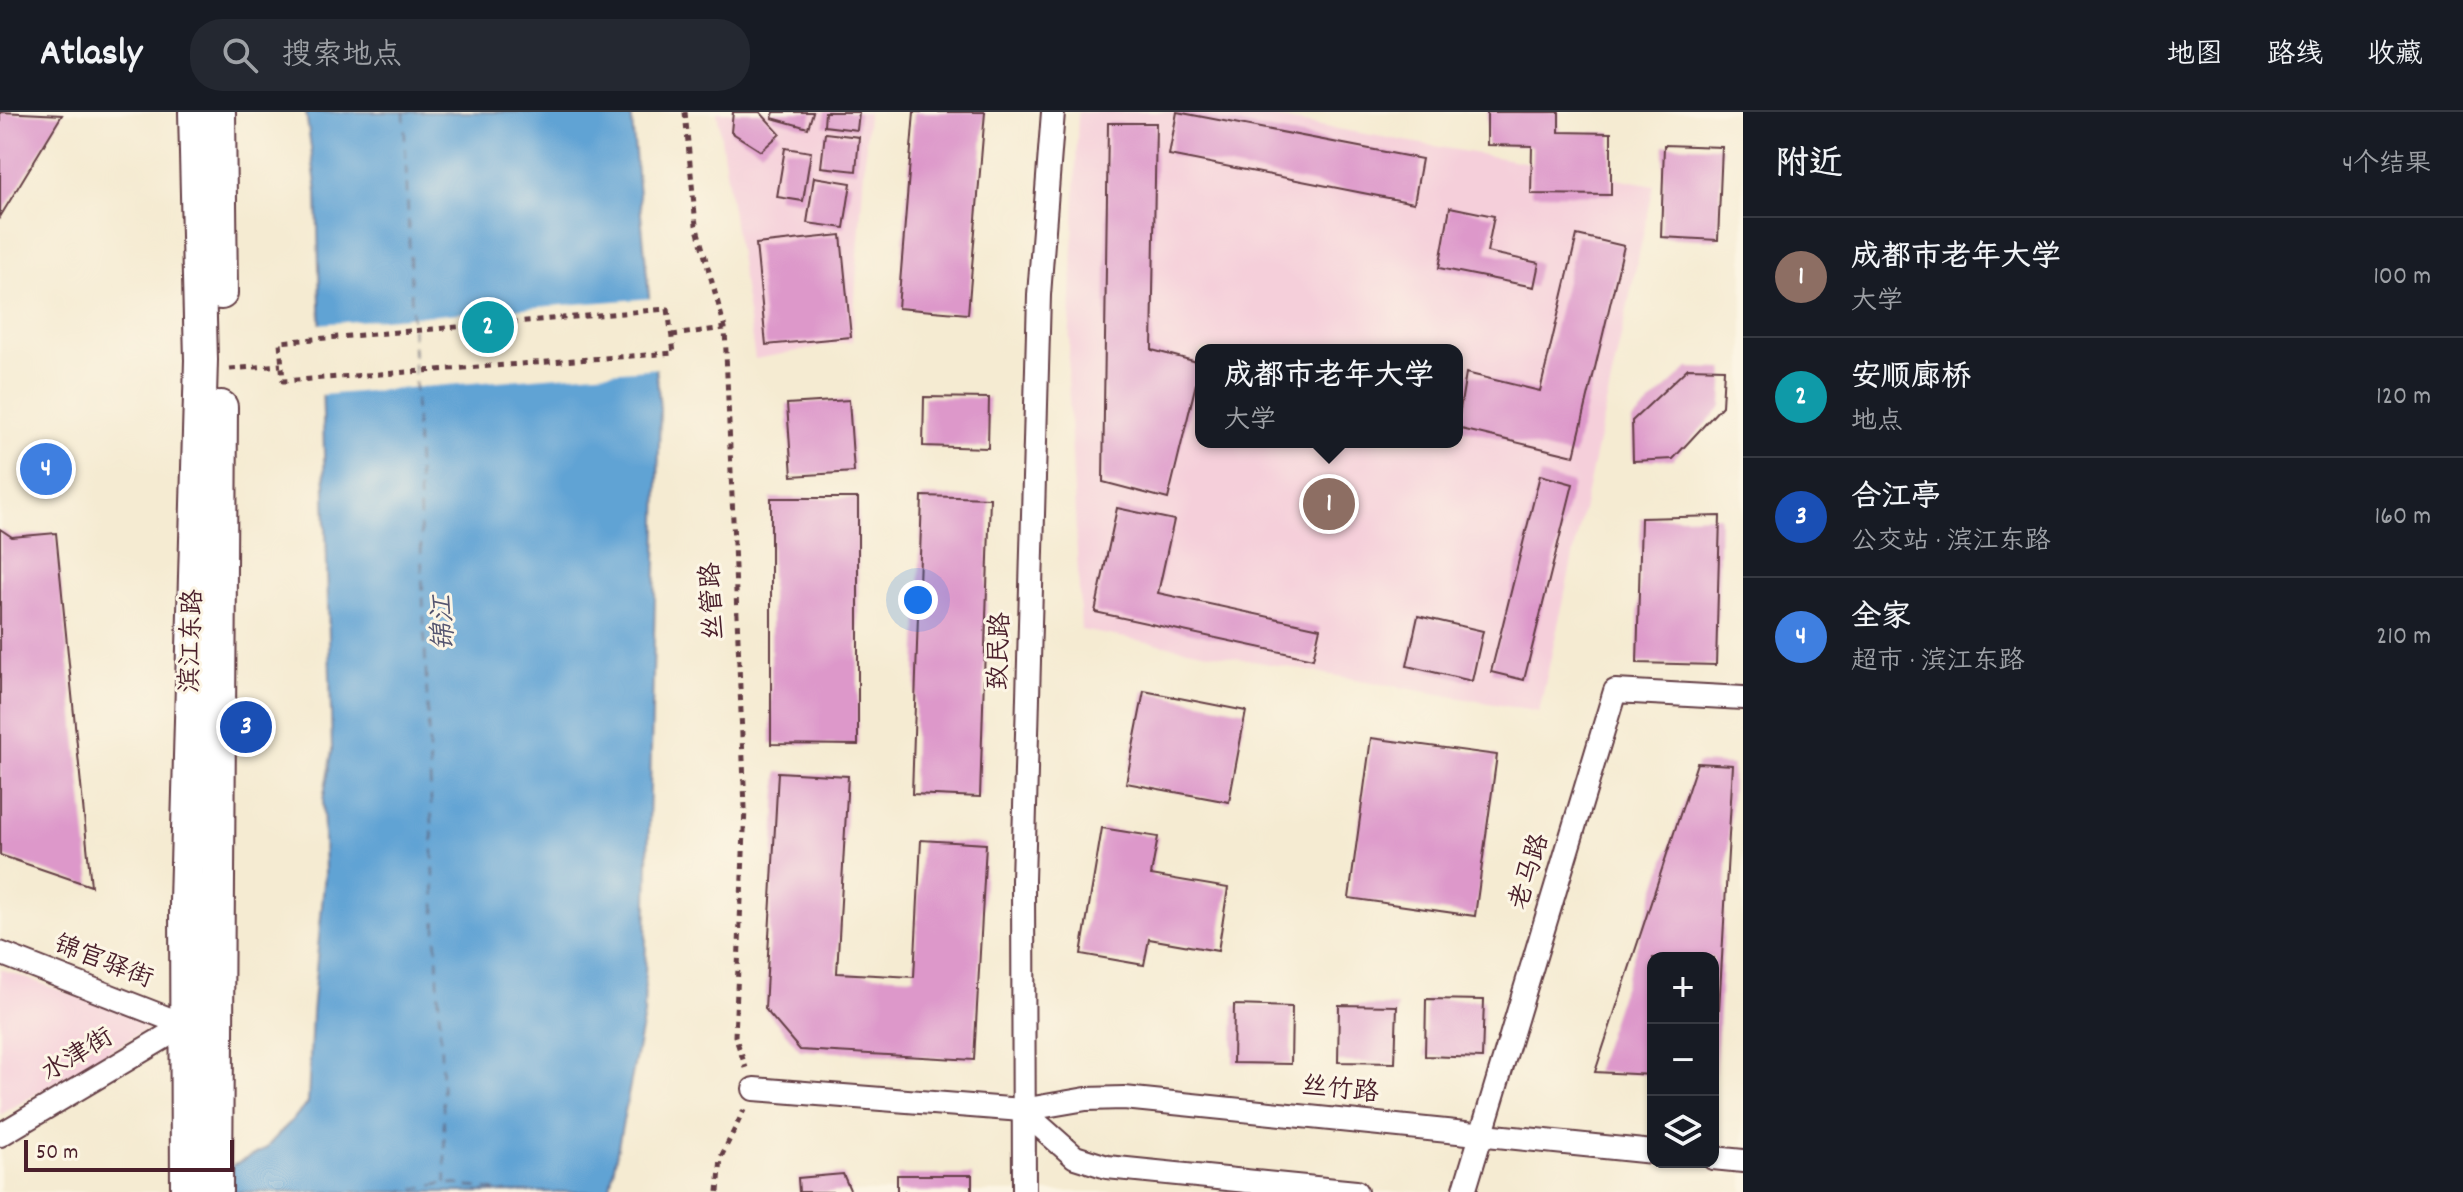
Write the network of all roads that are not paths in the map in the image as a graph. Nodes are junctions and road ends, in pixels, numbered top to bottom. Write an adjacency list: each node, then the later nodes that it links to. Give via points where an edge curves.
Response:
1 (195, 112): 6 (main road, 滨江东路, via 201,360)
2 (219, 112): 15 (main road, 滨江东路)
3 (1053, 112): 8 (street, 致民路, via 1039,295)
4 (1743, 698): 9 (street, 老马路, via 1615,691)
5 (0, 953): 6 (street, 锦官驿街)
6 (185, 1025): 10 (street, 水津街); 14 (main road, 滨江东路)
7 (754, 1089): 8 (street, 丝竹路)
8 (1022, 1110): 9 (street, 丝竹路, via 1124,1098); 16 (street, 致民路); 17 (street, via 1075,1157 1107,1167)
9 (1480, 1134): 11 (street, 丝竹路); 18 (street, 老马路)
10 (0, 1135)
11 (1647, 1151)
12 (1719, 1159): 13 (street)
13 (1743, 1161)
14 (187, 1181)
15 (216, 1192)
16 (1024, 1192)
17 (1356, 1192)
18 (1464, 1192)

